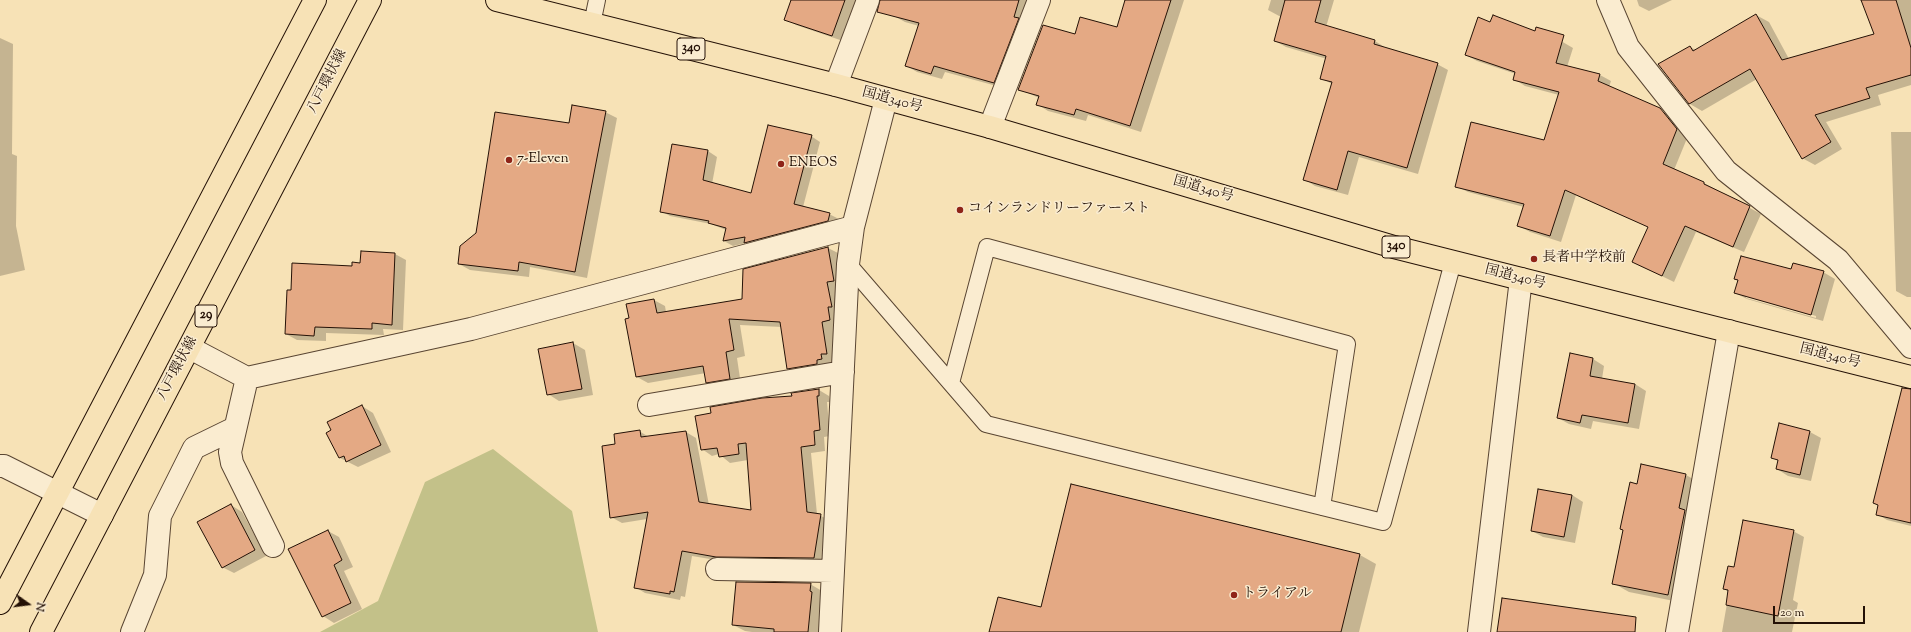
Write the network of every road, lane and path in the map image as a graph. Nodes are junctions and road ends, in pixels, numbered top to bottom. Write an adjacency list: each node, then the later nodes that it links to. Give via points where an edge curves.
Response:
1 (315, 0): 26 (main road)
2 (370, 0): 18 (main road, 八戸環状線 / 29)
3 (497, 0): 8 (main road, 国道340号 / 340)
4 (597, 0): 8 (lane)
5 (868, 0): 9 (street)
6 (1039, 0): 11 (street)
7 (1608, 0): 17 (street, via 1628,47 1726,170 1838,260)
8 (592, 24): 9 (main road, 国道340号 / 340)
9 (836, 85): 10 (main road, 国道340号 / 340)
10 (886, 99): 11 (main road, 国道340号 / 340); 12 (street)
11 (990, 127): 13 (main road, 国道340号 / 340, via 1394,247)
12 (853, 227): 14 (street); 20 (street, via 471,329)
13 (1453, 262): 15 (main road, 国道340号 / 340); 27 (lane, via 1383,522)
14 (848, 264): 19 (street); 22 (lane)
15 (1521, 279): 16 (main road, 国道340号 / 340); 36 (street)
16 (1729, 331): 21 (main road, 国道340号 / 340); 37 (street)
17 (1911, 347)
18 (190, 348): 20 (street); 28 (main road, 八戸環状線 / 29)
19 (842, 372): 23 (street); 31 (street)
20 (247, 378): 24 (street)
21 (1911, 378)
22 (951, 383): 27 (lane, via 986,424); 27 (lane, via 987,247 1347,344)
23 (649, 405)
24 (235, 428): 29 (street, via 230,452 232,463); 34 (street, via 194,448 160,516 155,575)
25 (0, 466): 26 (street)
26 (56, 492): 28 (street); 32 (main road)
27 (1322, 507)
28 (102, 515): 33 (main road, 八戸環状線 / 29)
29 (273, 546)
30 (717, 569): 31 (street)
31 (833, 571): 35 (street)
32 (0, 603)
33 (41, 632)
34 (132, 632)
35 (830, 632)
36 (1479, 632)
37 (1677, 632)

